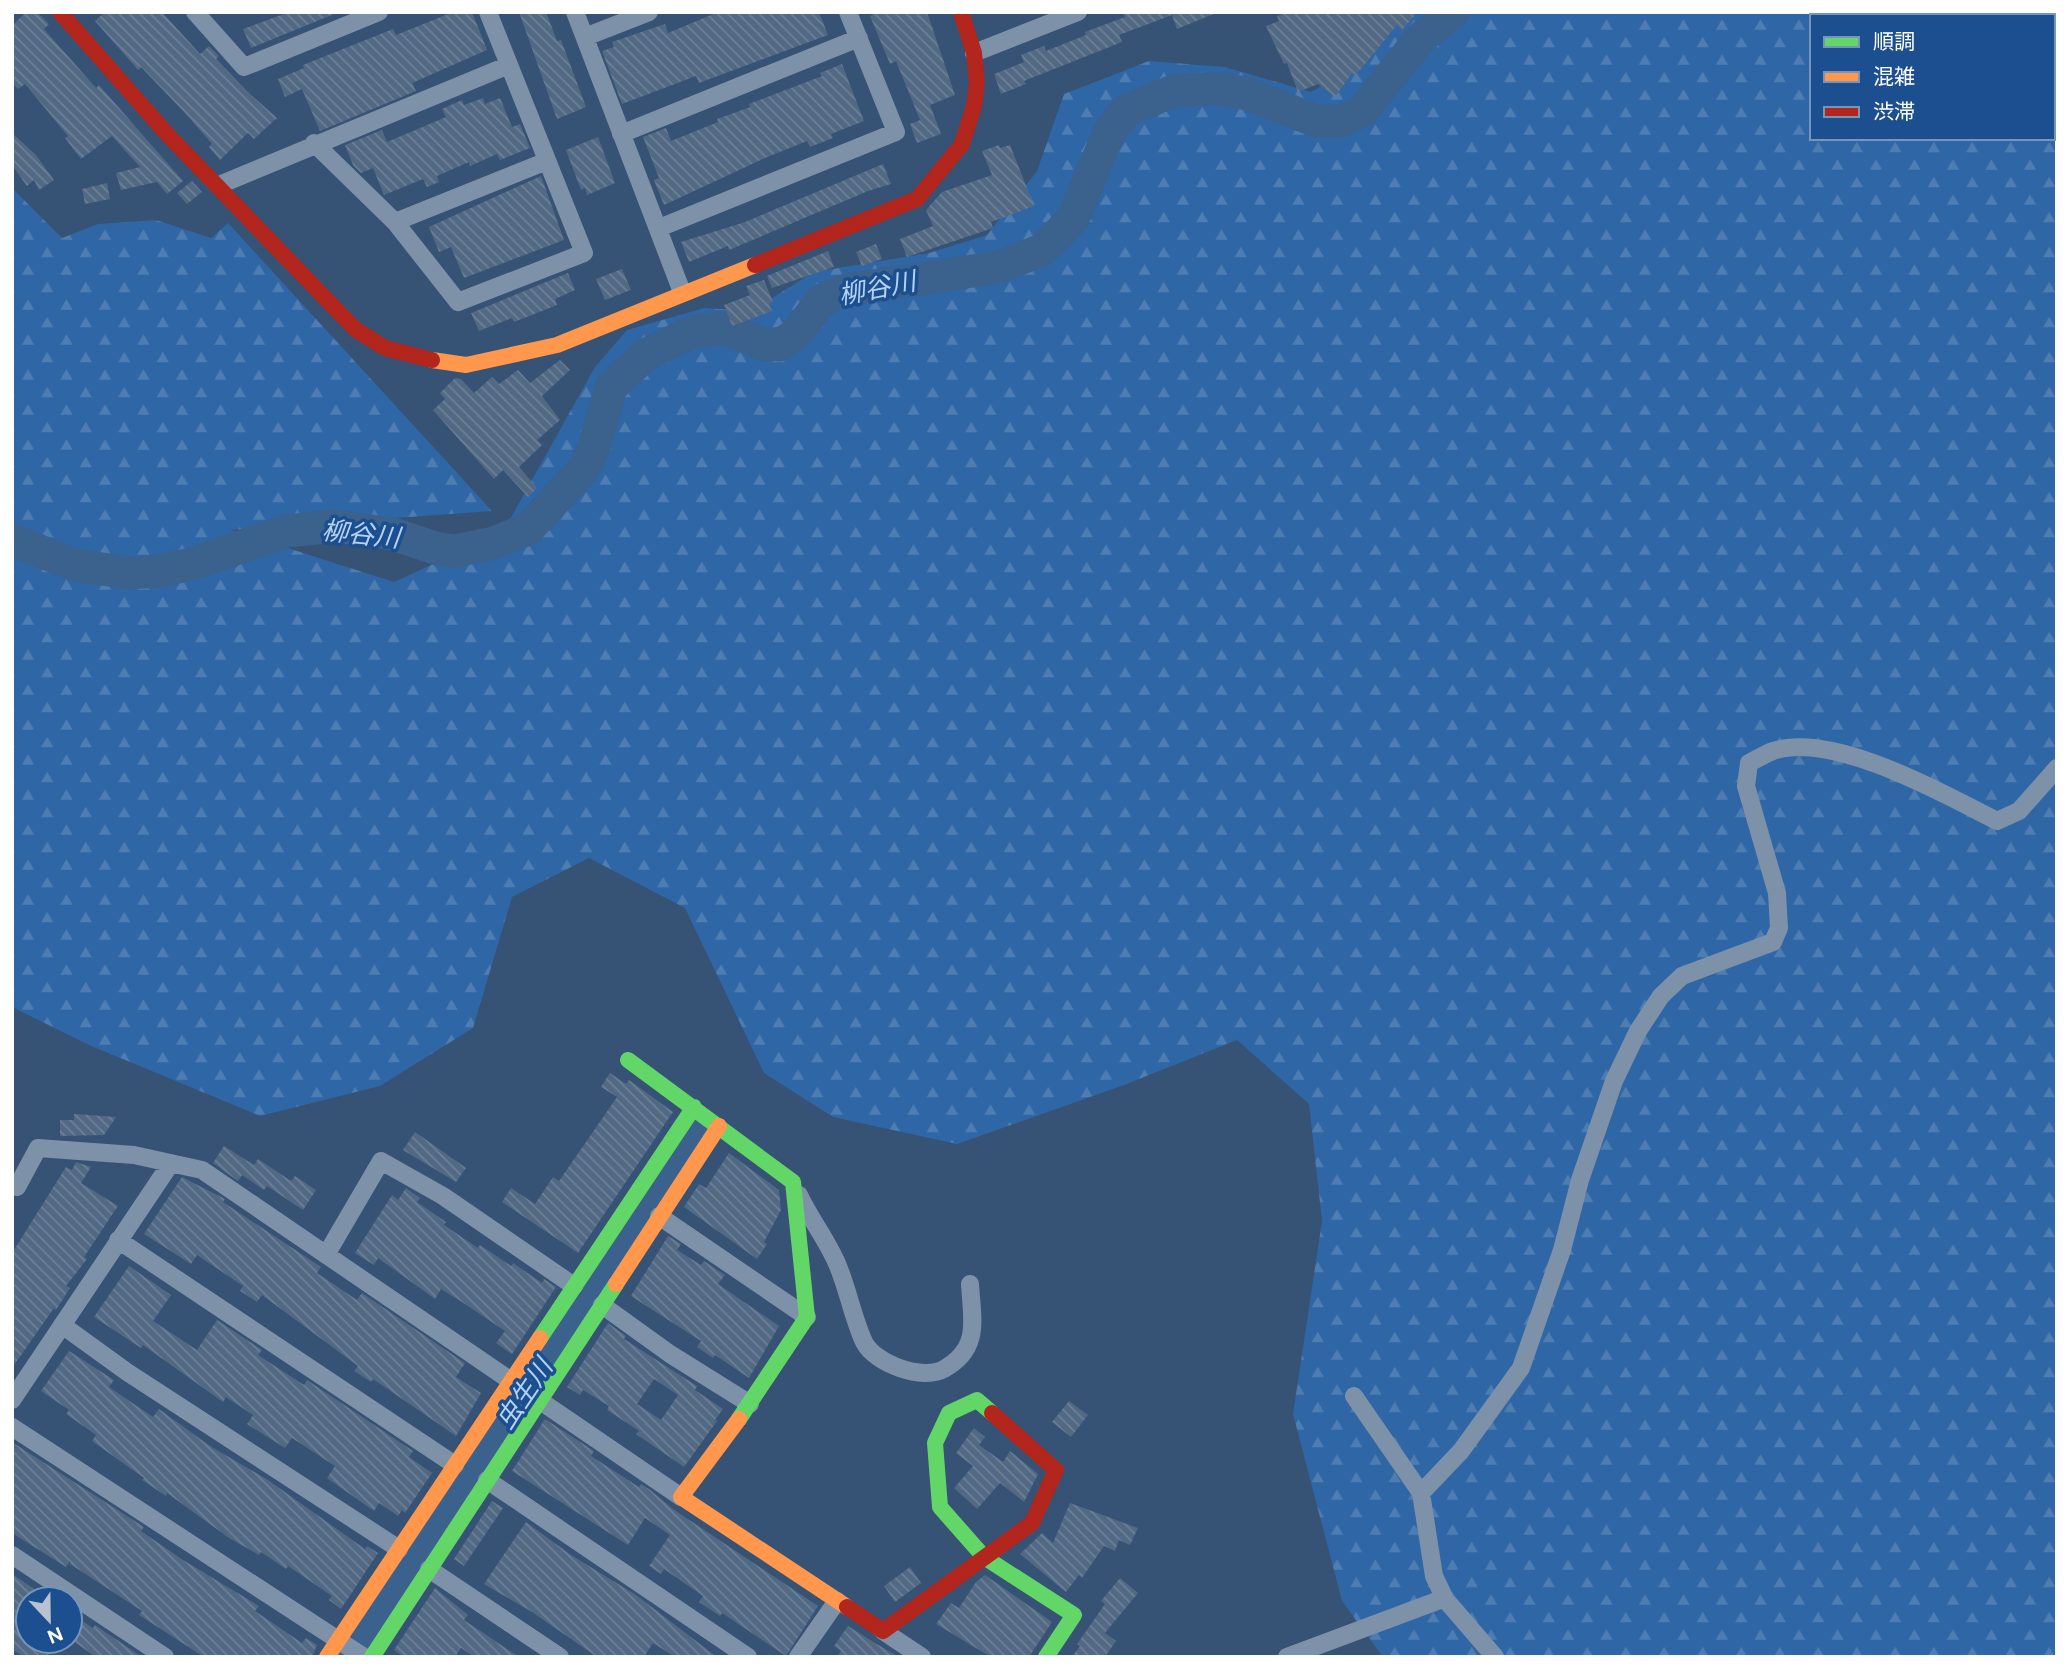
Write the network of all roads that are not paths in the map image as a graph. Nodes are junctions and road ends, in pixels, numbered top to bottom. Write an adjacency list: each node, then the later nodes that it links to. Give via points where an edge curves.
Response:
1 (60, 12): 17 (street, via 167,134)
2 (195, 12): 3 (street, via 244,67)
3 (379, 12)
4 (488, 12): 13 (street)
5 (575, 12): 10 (street)
6 (649, 12): 10 (street)
7 (848, 12): 11 (street)
8 (961, 12): 12 (street)
9 (1068, 14): 12 (street)
10 (585, 37): 14 (street)
11 (859, 38): 14 (street); 19 (street, via 895,132)
12 (974, 53): 20 (street, via 978,83 962,144 917,199)
13 (509, 65): 15 (street); 16 (street)
14 (621, 134): 19 (street)
15 (314, 143): 17 (street); 18 (street)
16 (547, 160): 18 (street); 18 (street, via 584,253 458,302)
17 (219, 185): 20 (street, via 355,329 385,348 416,357 466,365 499,360 557,345)
18 (395, 222)
19 (659, 228): 20 (street)
20 (682, 292)
21 (2057, 768): 44 (street, via 2019,811 1997,821 1870,760 1811,749 1775,750 1749,763 1746,786 1777,893 1779,928 1773,942 1682,976 1661,996 1638,1031 1614,1081 1521,1368 1461,1451)
22 (628, 1059): 23 (street)
23 (694, 1107): 24 (street); 32 (street)
24 (719, 1126): 26 (street); 28 (street)
25 (170, 1163): 27 (street, via 134,1155 38,1148); 29 (street); 30 (street, via 202,1170)
26 (793, 1182): 31 (street, via 837,1263 865,1345 894,1365 916,1375 936,1374 960,1360 972,1337); 34 (street)
27 (14, 1189)
28 (660, 1216): 33 (street); 34 (street)
29 (118, 1240): 35 (street); 42 (street)
30 (326, 1255): 32 (street, via 381,1161 443,1196); 36 (street)
31 (970, 1284)
32 (574, 1286): 36 (street)
33 (601, 1305): 39 (street); 40 (street)
34 (807, 1317): 40 (street)
35 (62, 1325): 38 (street); 46 (street)
36 (511, 1381): 39 (street); 42 (street)
37 (1354, 1396): 44 (street)
38 (12, 1400)
39 (539, 1400): 43 (street); 45 (street)
40 (750, 1404): 45 (street)
41 (12, 1427): 53 (street)
42 (455, 1465): 46 (street)
43 (487, 1480): 49 (street); 59 (street)
44 (1421, 1493): 50 (street, via 1434,1576)
45 (681, 1497): 51 (street)
46 (399, 1549): 53 (street)
47 (12, 1555): 54 (street)
48 (984, 1557): 48 (street, via 1032,1523 1056,1470 977,1400 949,1413 934,1443 940,1507); 52 (street); 62 (street, via 1074,1615)
49 (429, 1569): 57 (street); 58 (street)
50 (1445, 1598): 63 (street); 64 (street)
51 (837, 1601): 52 (street); 60 (street)
52 (883, 1631): 61 (street)
53 (338, 1640): 55 (street); 56 (street)
54 (166, 1657)
55 (327, 1657)
56 (364, 1657)
57 (372, 1657)
58 (560, 1657)
59 (748, 1657)
60 (798, 1657)
61 (922, 1657)
62 (1046, 1657)
63 (1287, 1657)
64 (1495, 1657)

